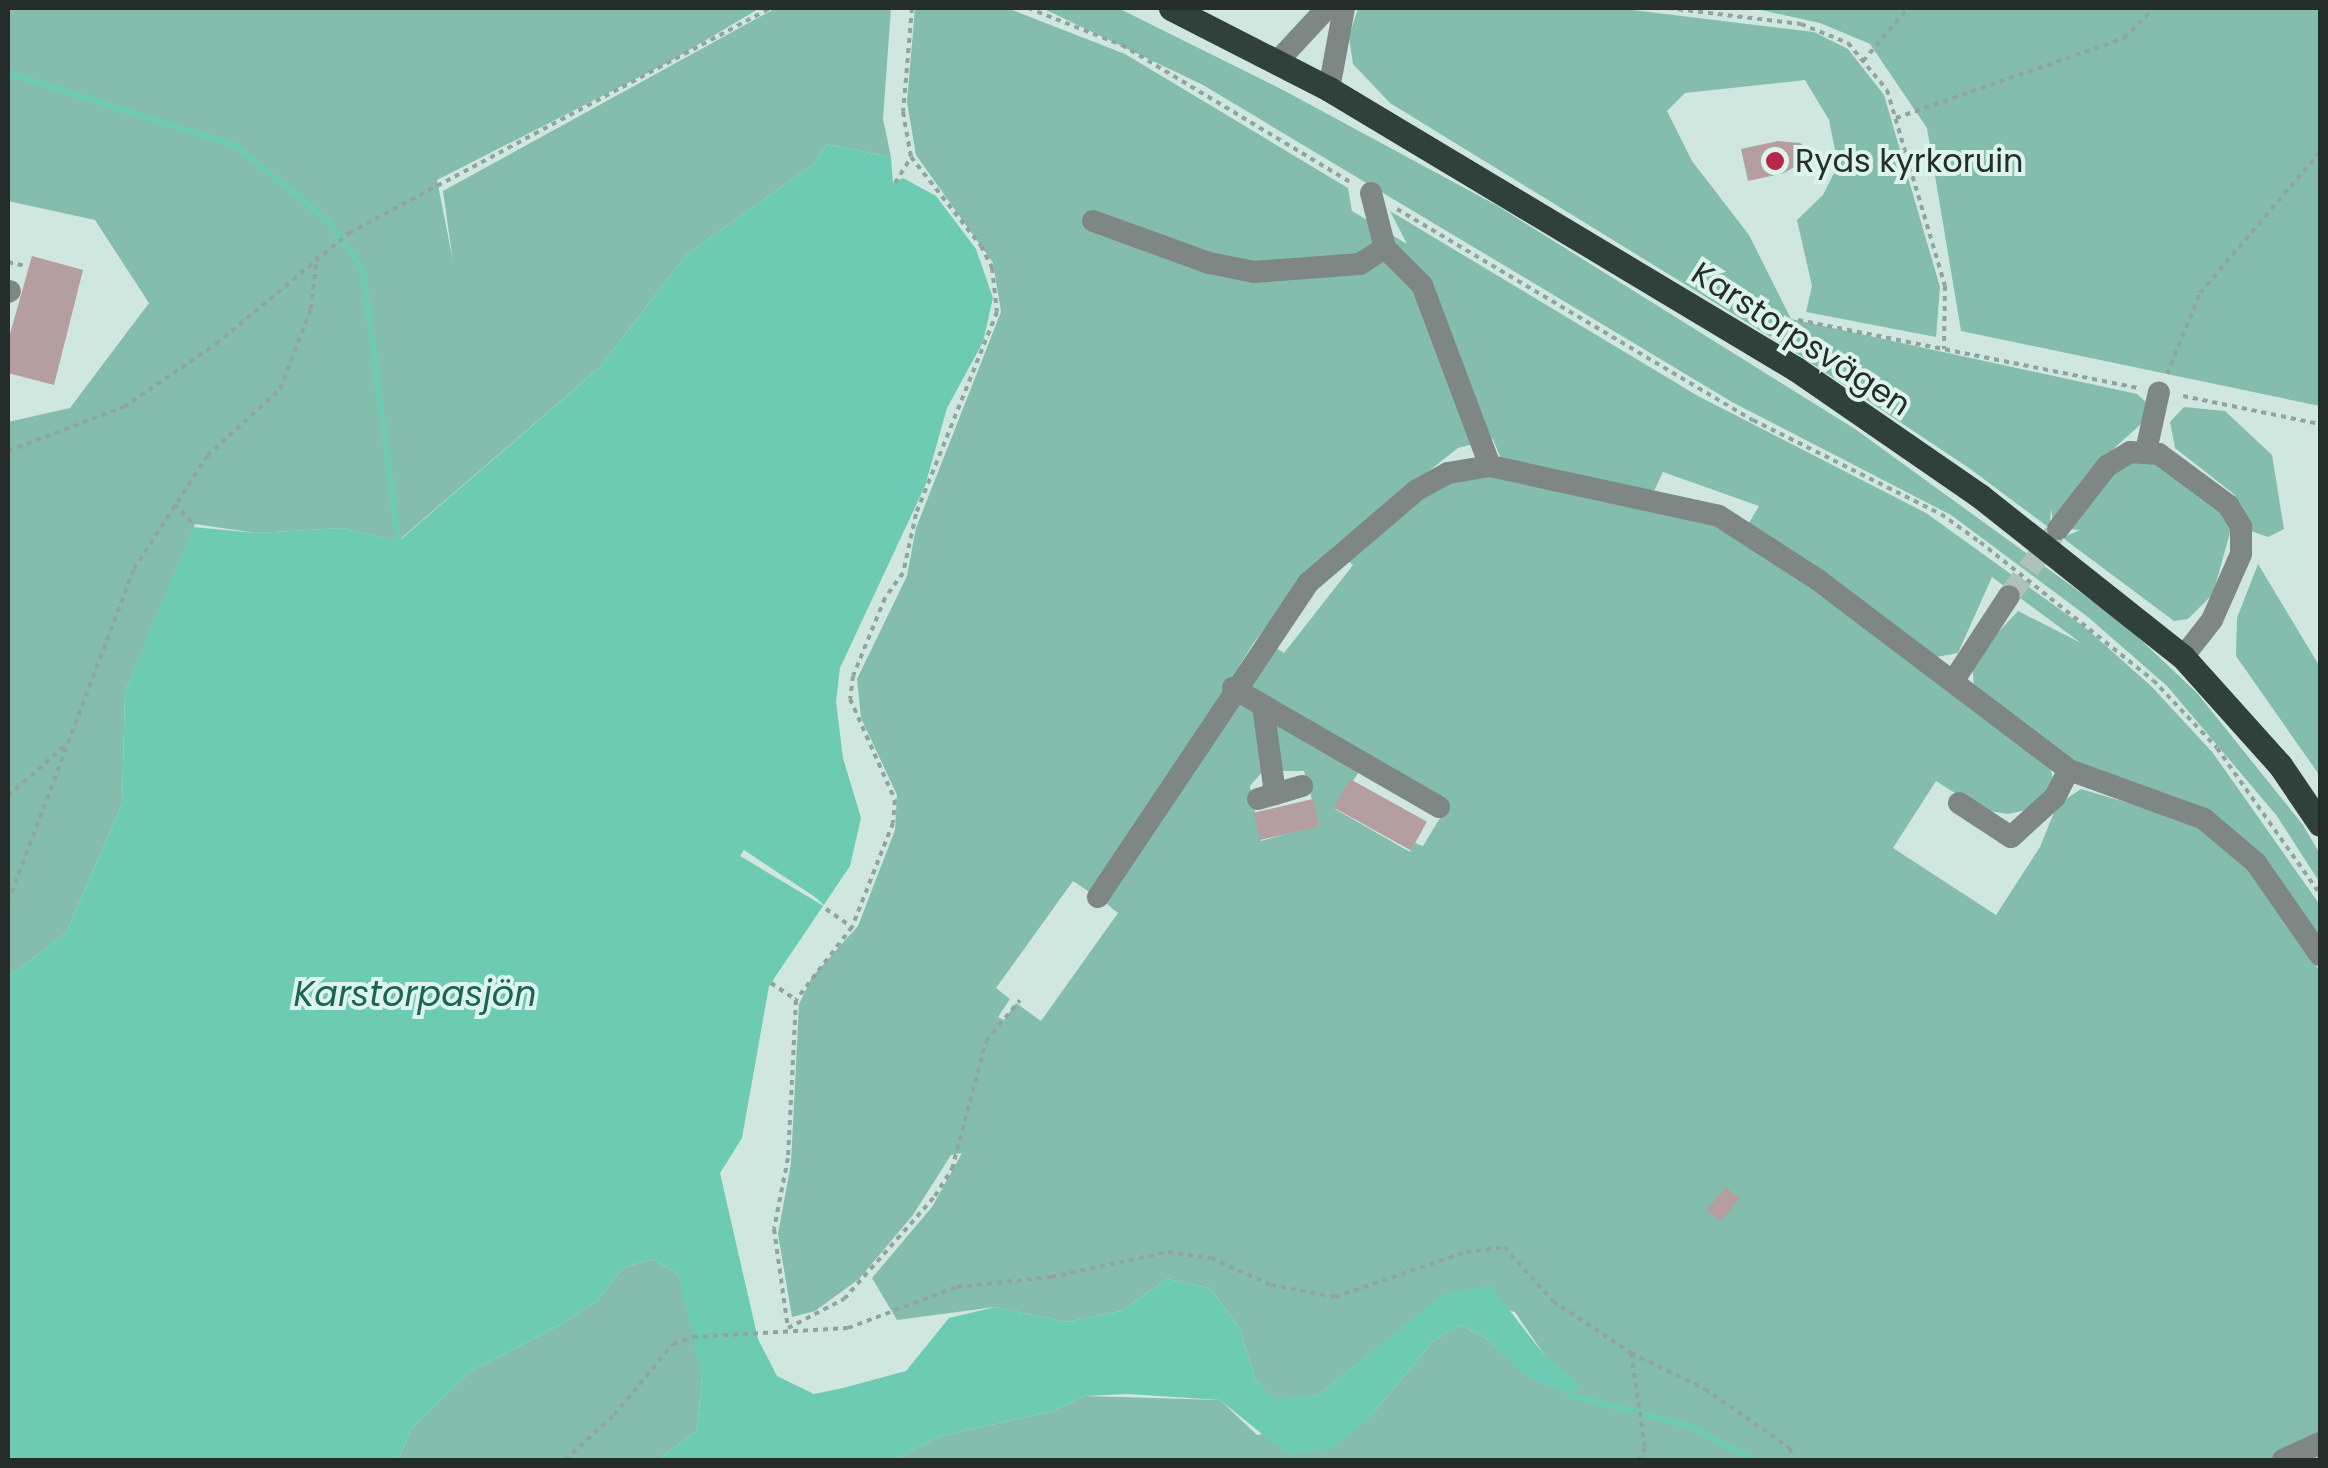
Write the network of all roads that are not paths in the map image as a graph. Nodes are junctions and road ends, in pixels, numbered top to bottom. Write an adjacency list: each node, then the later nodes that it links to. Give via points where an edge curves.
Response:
1 (1170, 8): 4 (main road, Karstorpsvägen)
2 (1327, 8): 4 (street)
3 (1344, 8): 5 (street)
4 (1277, 62): 5 (main road, Karstorpsvägen)
5 (1329, 88): 14 (main road, Karstorpsvägen, via 1796,369 1980,496)
6 (1371, 194): 8 (street)
7 (1093, 221): 8 (street, via 1209,263 1254,272 1360,264)
8 (1385, 248): 11 (street, via 1422,285)
9 (2159, 392): 10 (street)
10 (2146, 452): 12 (street, via 2108,466); 14 (street, via 2215,492 2240,527 2241,554 2228,592)
11 (1490, 466): 15 (street, via 1719,516); 16 (street, via 1448,473 1366,528 1308,583)
12 (2058, 529)
13 (2009, 596): 15 (street)
14 (2183, 657): 22 (main road, Karstorpsvägen, via 2280,765)
15 (1954, 680): 18 (street)
16 (1233, 688): 17 (street); 23 (street)
17 (1263, 706): 19 (street, via 1267,796); 21 (street)
18 (2069, 770): 20 (street, via 2055,797 2011,837); 24 (street, via 2204,819 2256,863)
19 (1302, 786)
20 (1959, 803)
21 (1440, 807)
22 (2320, 824)
23 (1098, 898)
24 (2320, 955)
25 (2316, 1450): 26 (street)
26 (2283, 1460)

